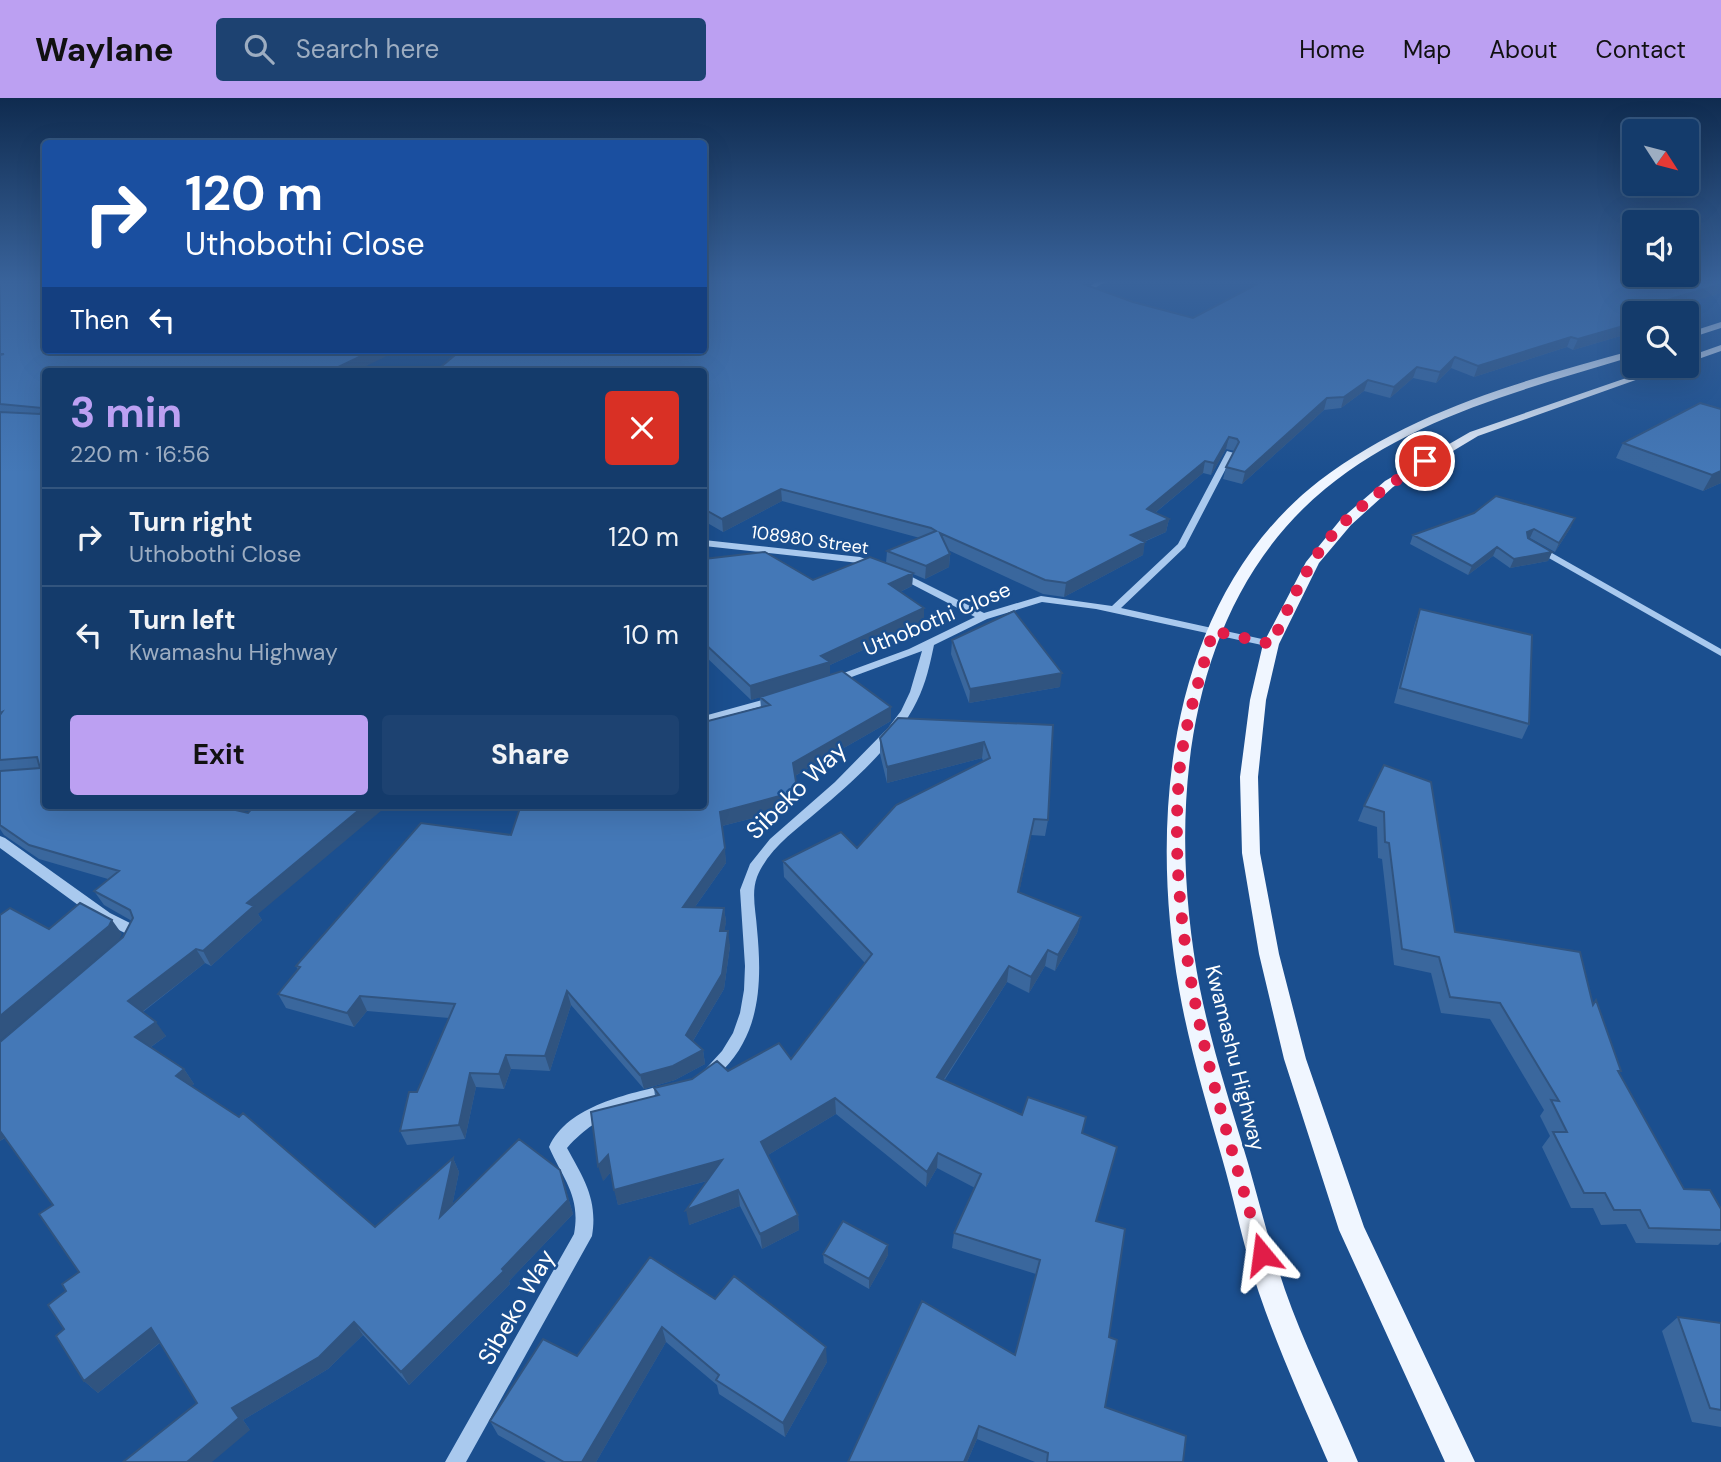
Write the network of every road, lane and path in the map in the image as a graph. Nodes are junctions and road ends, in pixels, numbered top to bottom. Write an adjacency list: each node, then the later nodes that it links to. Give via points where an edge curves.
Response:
1 (1721, 348): 3 (main road)
2 (1622, 356): 10 (main road, Kwamashu Highway, via 1453,413 1376,449 1324,483 1281,523 1242,573)
3 (1699, 356)
4 (1630, 378): 12 (main road, via 1544,404 1474,434 1389,484 1326,542)
5 (1230, 453): 8 (street, via 1182,545)
6 (707, 543): 9 (street, 108980 Street, via 860,560 912,579)
7 (1529, 543): 13 (street)
8 (1114, 610): 9 (street, Uthobothi Close, via 1041,599); 10 (street, Uthobothi Close)
9 (983, 617): 11 (street, Uthobothi Close)
10 (1213, 631): 12 (street, Uthobothi Close); 20 (main road, Kwamashu Highway, via 1179,774 1177,879 1189,986 1277,1306)
11 (929, 643): 14 (street, Uthobothi Close); 19 (street, Sibeko Way, via 912,702 900,720 844,780 769,845 750,873 753,997 744,1030 722,1063 692,1084 604,1108 577,1123 557,1147 586,1200 583,1236)
12 (1271, 644): 21 (main road, via 1258,700 1249,777 1251,853 1269,954 1295,1059 1352,1230)
13 (1721, 653)
14 (824, 684)
15 (787, 695): 16 (street)
16 (707, 718)
17 (0, 841): 18 (street, via 105,917 133,931 132,939)
18 (115, 955)
19 (456, 1462)
20 (1343, 1462)
21 (1460, 1462)

